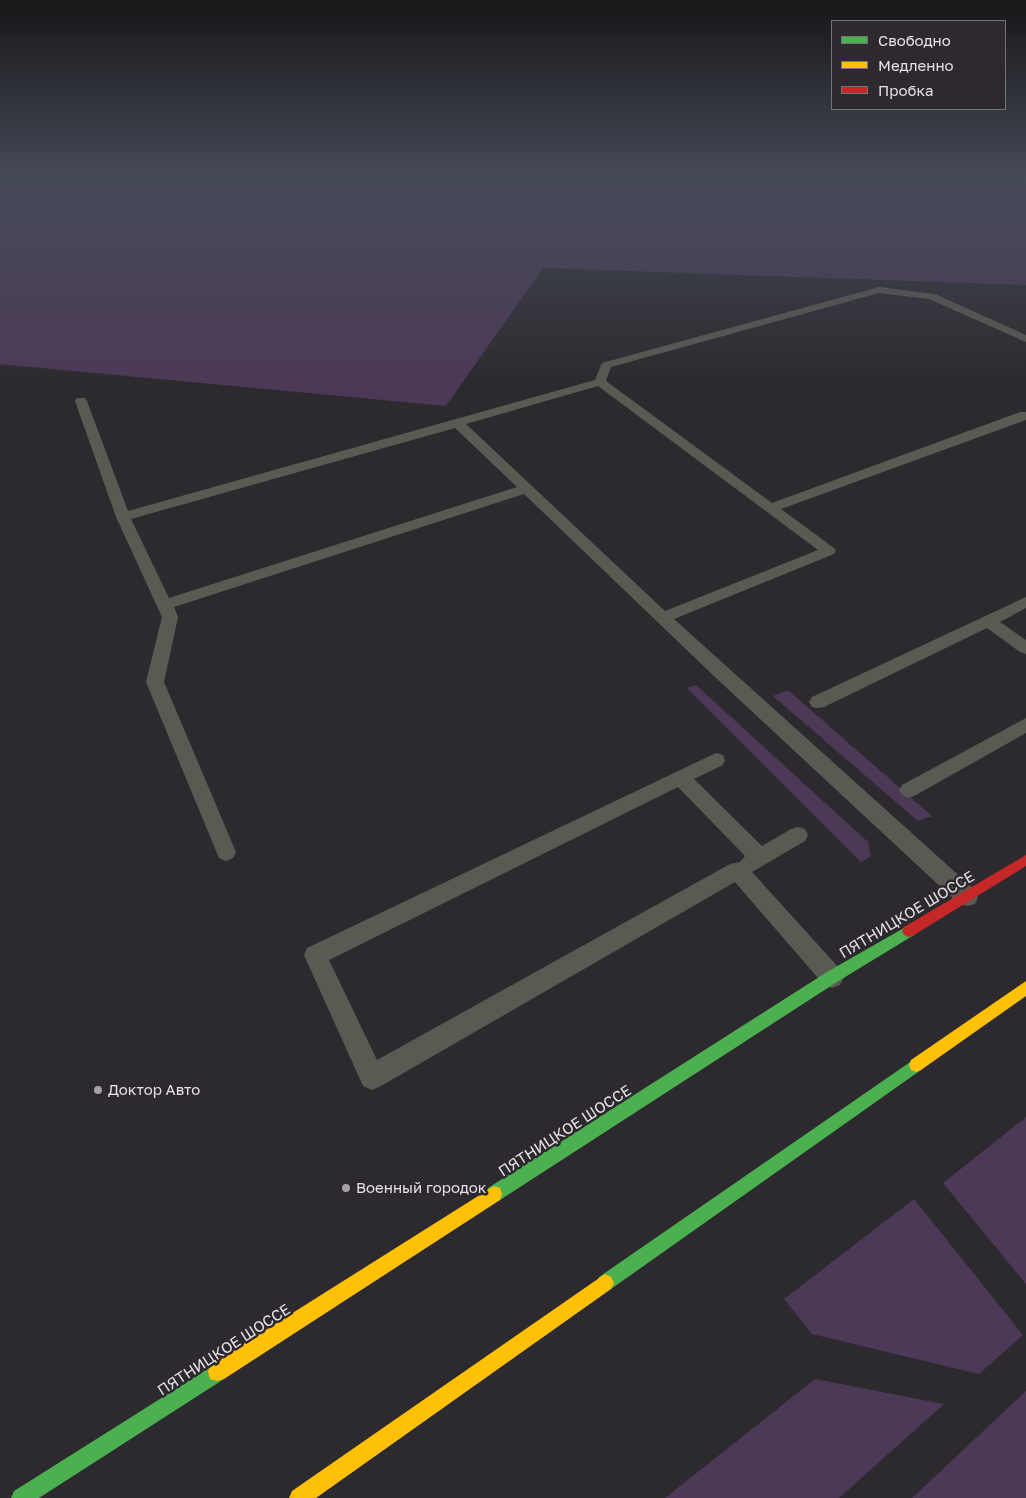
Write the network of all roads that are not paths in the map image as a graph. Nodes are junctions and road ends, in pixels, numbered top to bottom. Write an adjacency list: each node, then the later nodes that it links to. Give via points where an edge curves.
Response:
1 (1023, 335): 2 (lane, via 931,296 878,290 606,365)
2 (600, 382): 5 (lane); 7 (lane)
3 (81, 401): 8 (lane)
4 (1026, 416): 7 (lane)
5 (457, 422): 6 (lane); 8 (lane)
6 (526, 489): 10 (lane); 11 (lane)
7 (771, 508): 11 (lane, via 829,551)
8 (123, 517): 10 (lane)
9 (1026, 602): 12 (lane)
10 (164, 605): 20 (lane, via 170,617 155,682)
11 (663, 618): 24 (lane)
12 (988, 621): 13 (lane); 14 (lane)
13 (1026, 648)
14 (818, 702)
15 (1026, 725): 18 (lane)
16 (716, 760): 17 (lane)
17 (680, 777): 21 (lane); 23 (lane, via 315,955 372,1077)
18 (908, 790)
19 (798, 835): 21 (lane)
20 (226, 852)
21 (760, 857): 23 (lane)
22 (1026, 860): 24 (main road, ПЯТНИЦКОЕ ШОССЕ)
23 (737, 870): 25 (lane)
24 (966, 897): 25 (main road, ПЯТНИЦКОЕ ШОССЕ)
25 (832, 977): 27 (main road, ПЯТНИЦКОЕ ШОССЕ)
26 (1026, 988): 28 (main road)
27 (21, 1498)
28 (299, 1498)

